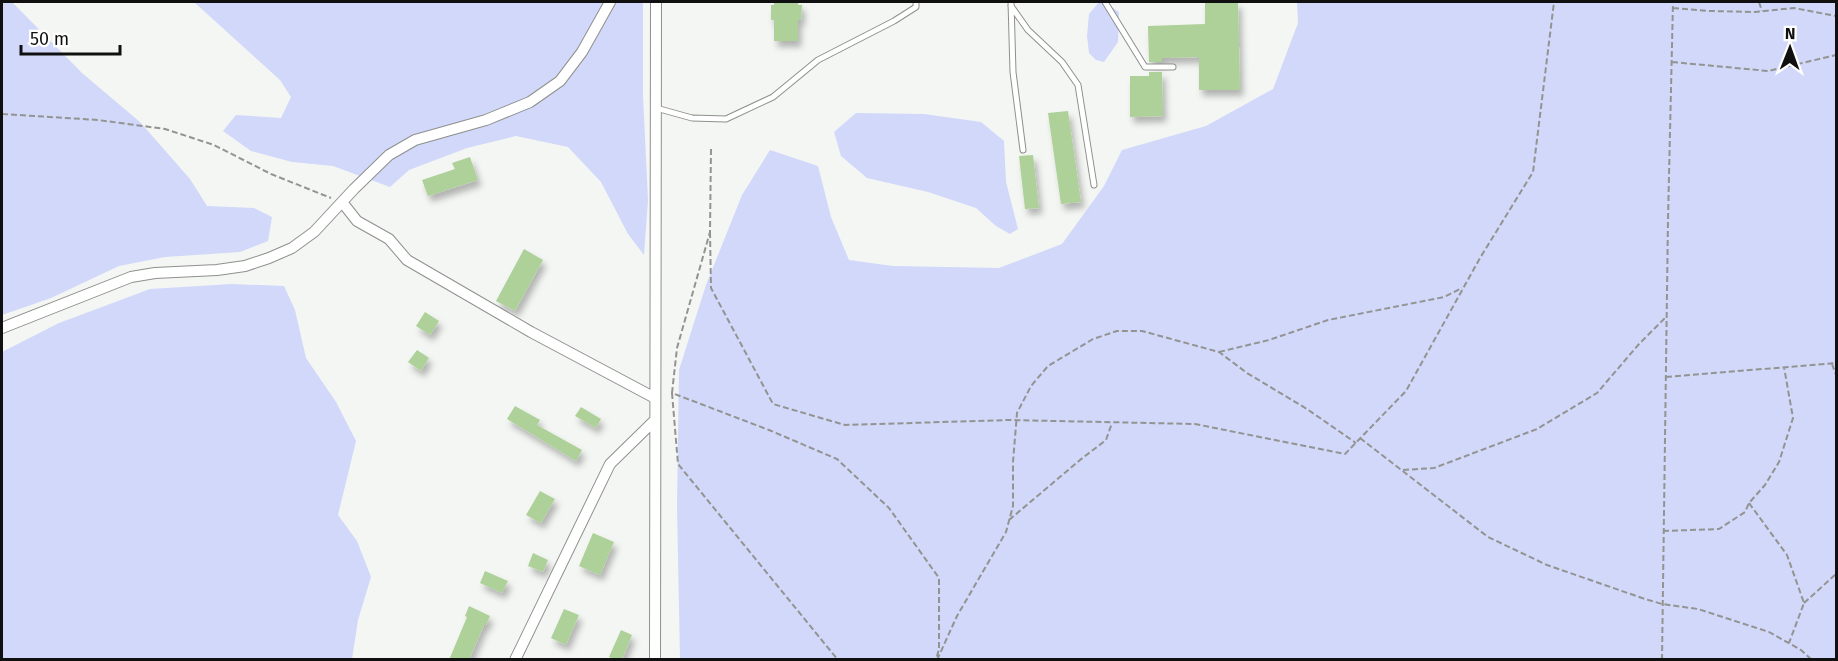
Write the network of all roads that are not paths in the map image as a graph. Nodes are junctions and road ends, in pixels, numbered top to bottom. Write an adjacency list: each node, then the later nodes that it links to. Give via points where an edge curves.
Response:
1 (610, 2): 10 (street, via 582,52 560,81 530,102 497,116 416,140 389,155)
2 (656, 2): 7 (street)
3 (916, 2): 7 (lane, via 916,7 894,21 818,60 773,97 726,119 692,118)
4 (1105, 2): 6 (lane, via 1145,67)
5 (1011, 4): 8 (lane, via 1013,72); 9 (lane, via 1028,30 1062,62 1078,85)
6 (1173, 67)
7 (656, 108): 12 (street)
8 (1023, 150)
9 (1094, 185)
10 (342, 202): 11 (street, via 314,232 269,258 217,270 131,277); 12 (street, via 357,221 389,239 407,260)
11 (2, 328)
12 (655, 398): 13 (street)
13 (655, 420): 14 (street, via 610,464); 15 (street)
14 (515, 660)
15 (655, 660)

